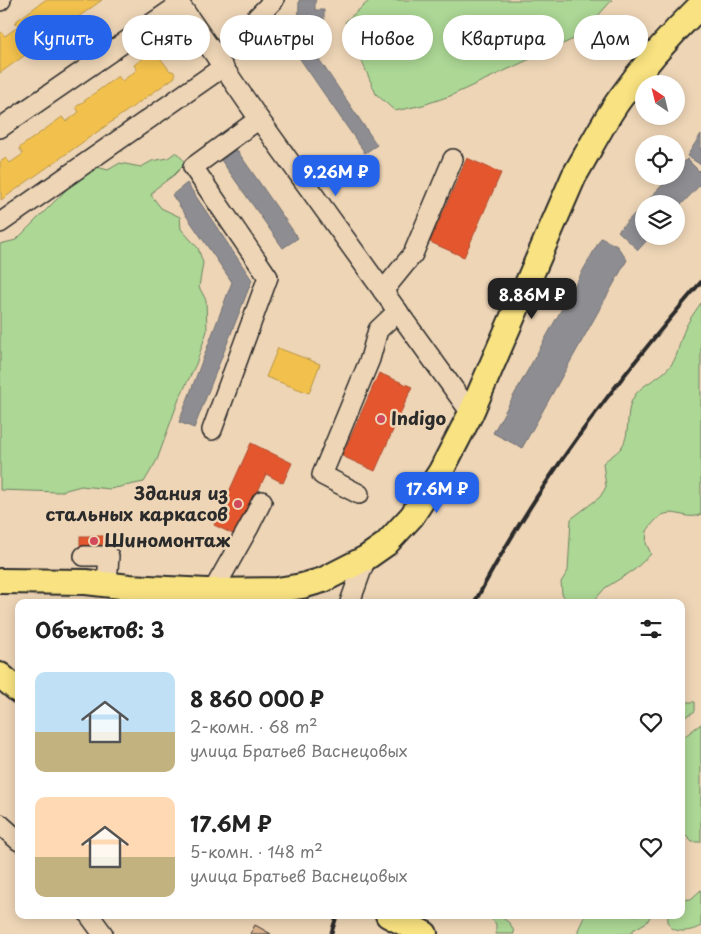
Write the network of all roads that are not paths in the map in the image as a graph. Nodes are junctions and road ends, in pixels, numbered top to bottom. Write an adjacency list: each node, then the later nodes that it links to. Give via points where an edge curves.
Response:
1 (274, 0): 4 (street)
2 (178, 2): 4 (street); 6 (street)
3 (701, 5): 11 (main road, via 681,24 624,93 590,147 574,176)
4 (220, 62): 5 (street); 8 (street)
5 (259, 119): 9 (street); 12 (street, via 193,167 268,277)
6 (0, 128)
7 (453, 159): 9 (street, via 413,254)
8 (0, 223)
9 (383, 291): 10 (street)
10 (398, 311): 11 (street); 13 (street, via 378,330 370,358 322,475)
11 (471, 413): 16 (main road, via 441,471 412,516 386,544)
12 (212, 430)
13 (359, 494)
14 (262, 502): 19 (street)
15 (84, 556): 18 (street, via 109,556)
16 (366, 558): 19 (main road, via 343,571 302,586 277,590); 21 (street)
17 (0, 580): 18 (main road)
18 (118, 585): 19 (main road); 20 (street)
19 (213, 591)
20 (151, 599)
21 (351, 599)
22 (0, 675): 23 (main road)
23 (15, 688)
24 (0, 824): 25 (street)
25 (15, 837)
26 (92, 919): 28 (street)
27 (396, 919): 29 (main road)
28 (103, 934)
29 (425, 934)

